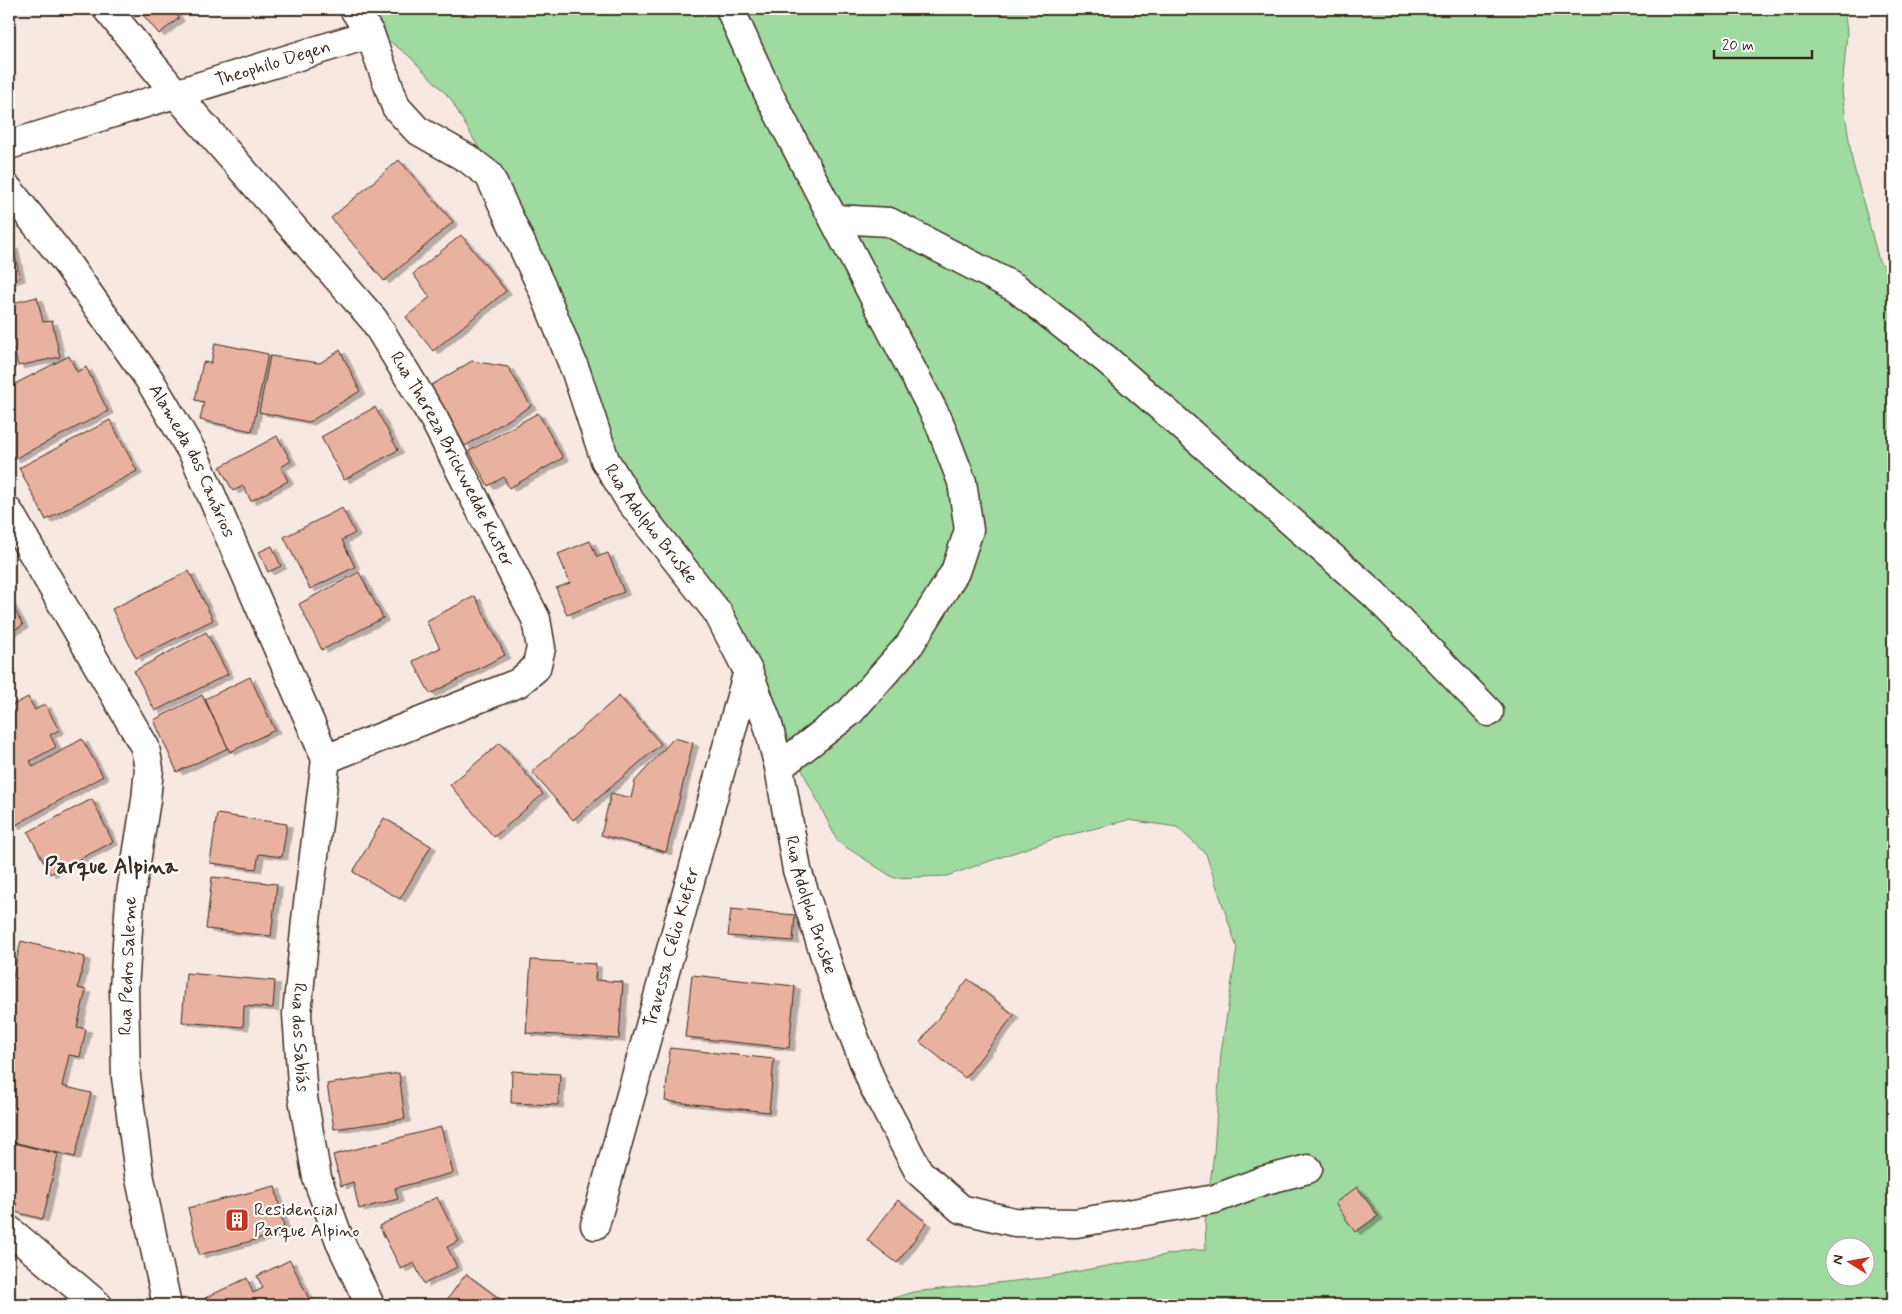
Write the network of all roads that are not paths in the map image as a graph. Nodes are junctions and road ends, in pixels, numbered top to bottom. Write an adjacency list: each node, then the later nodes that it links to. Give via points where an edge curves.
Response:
1 (107, 9): 5 (street, Rua Thereza Brickwedde Kuster)
2 (354, 9): 4 (street, Rua Adolpho Bruske)
3 (730, 9): 8 (street, via 768,93)
4 (370, 34): 5 (street, Theophilo Degen); 10 (street, Rua Adolpho Bruske, via 396,107 417,130 489,175 543,290 576,372 605,460 630,501 718,613)
5 (176, 94): 6 (street, Theophilo Degen); 12 (street, Rua Thereza Brickwedde Kuster, via 374,320 434,419 536,619 541,648 536,668 518,682)
6 (9, 145)
7 (9, 190): 12 (street, Alameda dos Canários, via 64,258 149,379 194,455)
8 (834, 219): 11 (street, via 889,222 1016,288 1108,360 1374,594); 13 (street, via 939,422 962,482 969,530 956,572 910,644 850,712)
9 (9, 512): 18 (street, Rua Pedro Saleme, via 145,747 149,769 130,899 124,989 126,1077 139,1174)
10 (748, 671): 13 (street, Rua Adolpho Bruske, via 767,721); 15 (street, Travessa Célio Kiefer)
11 (1489, 712)
12 (326, 759): 19 (street, Rua dos Sabiás, via 297,1014 303,1098 317,1178 341,1244)
13 (779, 767): 14 (street, Rua Adolpho Bruske, via 797,870 836,990 873,1085 918,1172 961,1209 1014,1222 1076,1223 1215,1199 1262,1181)
14 (1308, 1169)
15 (595, 1225)
16 (9, 1230): 17 (street)
17 (98, 1305)
18 (167, 1305)
19 (370, 1305)

